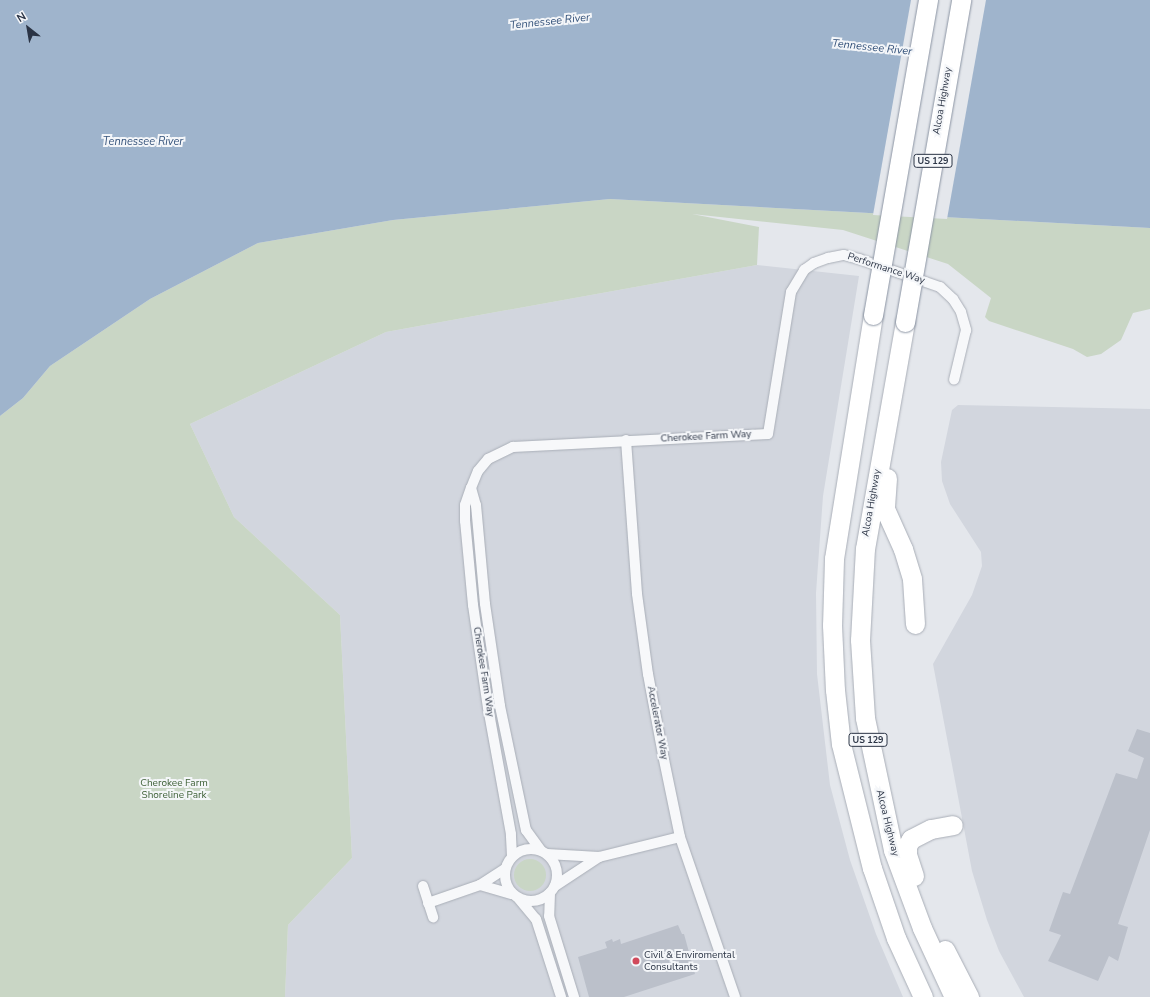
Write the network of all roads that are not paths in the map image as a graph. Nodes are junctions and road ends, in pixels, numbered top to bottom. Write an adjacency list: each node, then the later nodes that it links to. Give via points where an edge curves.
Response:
1 (928, 0): 24 (highway, US 129, bridge, via 873,315 834,559 832,625 841,744 872,868 896,938)
2 (961, 0): 3 (highway, Alcoa Highway / US 129, bridge)
3 (898, 359): 8 (highway, via 903,378 887,474 885,509 903,549 912,579); 25 (highway, Alcoa Highway / US 129, via 865,548 860,640 865,718 893,850 922,928)
4 (954, 380): 5 (street, Performance Way, via 966,330 961,312 953,299 940,287 859,259 844,255 828,258 804,270 792,292)
5 (768, 434): 6 (street, Cherokee Farm Way)
6 (626, 440): 7 (street, Cherokee Farm Way, via 513,448 488,459 478,471); 10 (street, Accelerator Way, via 638,594 648,674)
7 (471, 488): 11 (street, Cherokee Farm Way, via 476,505 485,604 500,706 526,830); 12 (street, Cherokee Farm Way, via 464,505 473,605 488,708 511,834)
8 (916, 624)
9 (953, 825): 26 (highway, via 930,829 911,839 907,846 907,854 935,932)
10 (680, 836): 13 (street); 23 (street, Accelerator Way)
11 (544, 852): 12 (street, via 526,849); 13 (street); 17 (street, via 556,868)
12 (512, 856): 14 (street)
13 (599, 857): 17 (street)
14 (505, 869): 16 (street); 18 (street, via 504,878)
15 (423, 886): 19 (street)
16 (480, 886): 18 (street); 19 (street)
17 (552, 889): 18 (street, via 536,901); 22 (street, via 549,916)
18 (516, 896): 21 (street, via 536,919)
19 (428, 903): 20 (street)
20 (433, 917)
21 (561, 997)
22 (574, 997)
23 (735, 997)
24 (922, 997)
25 (954, 997)
26 (969, 997)

